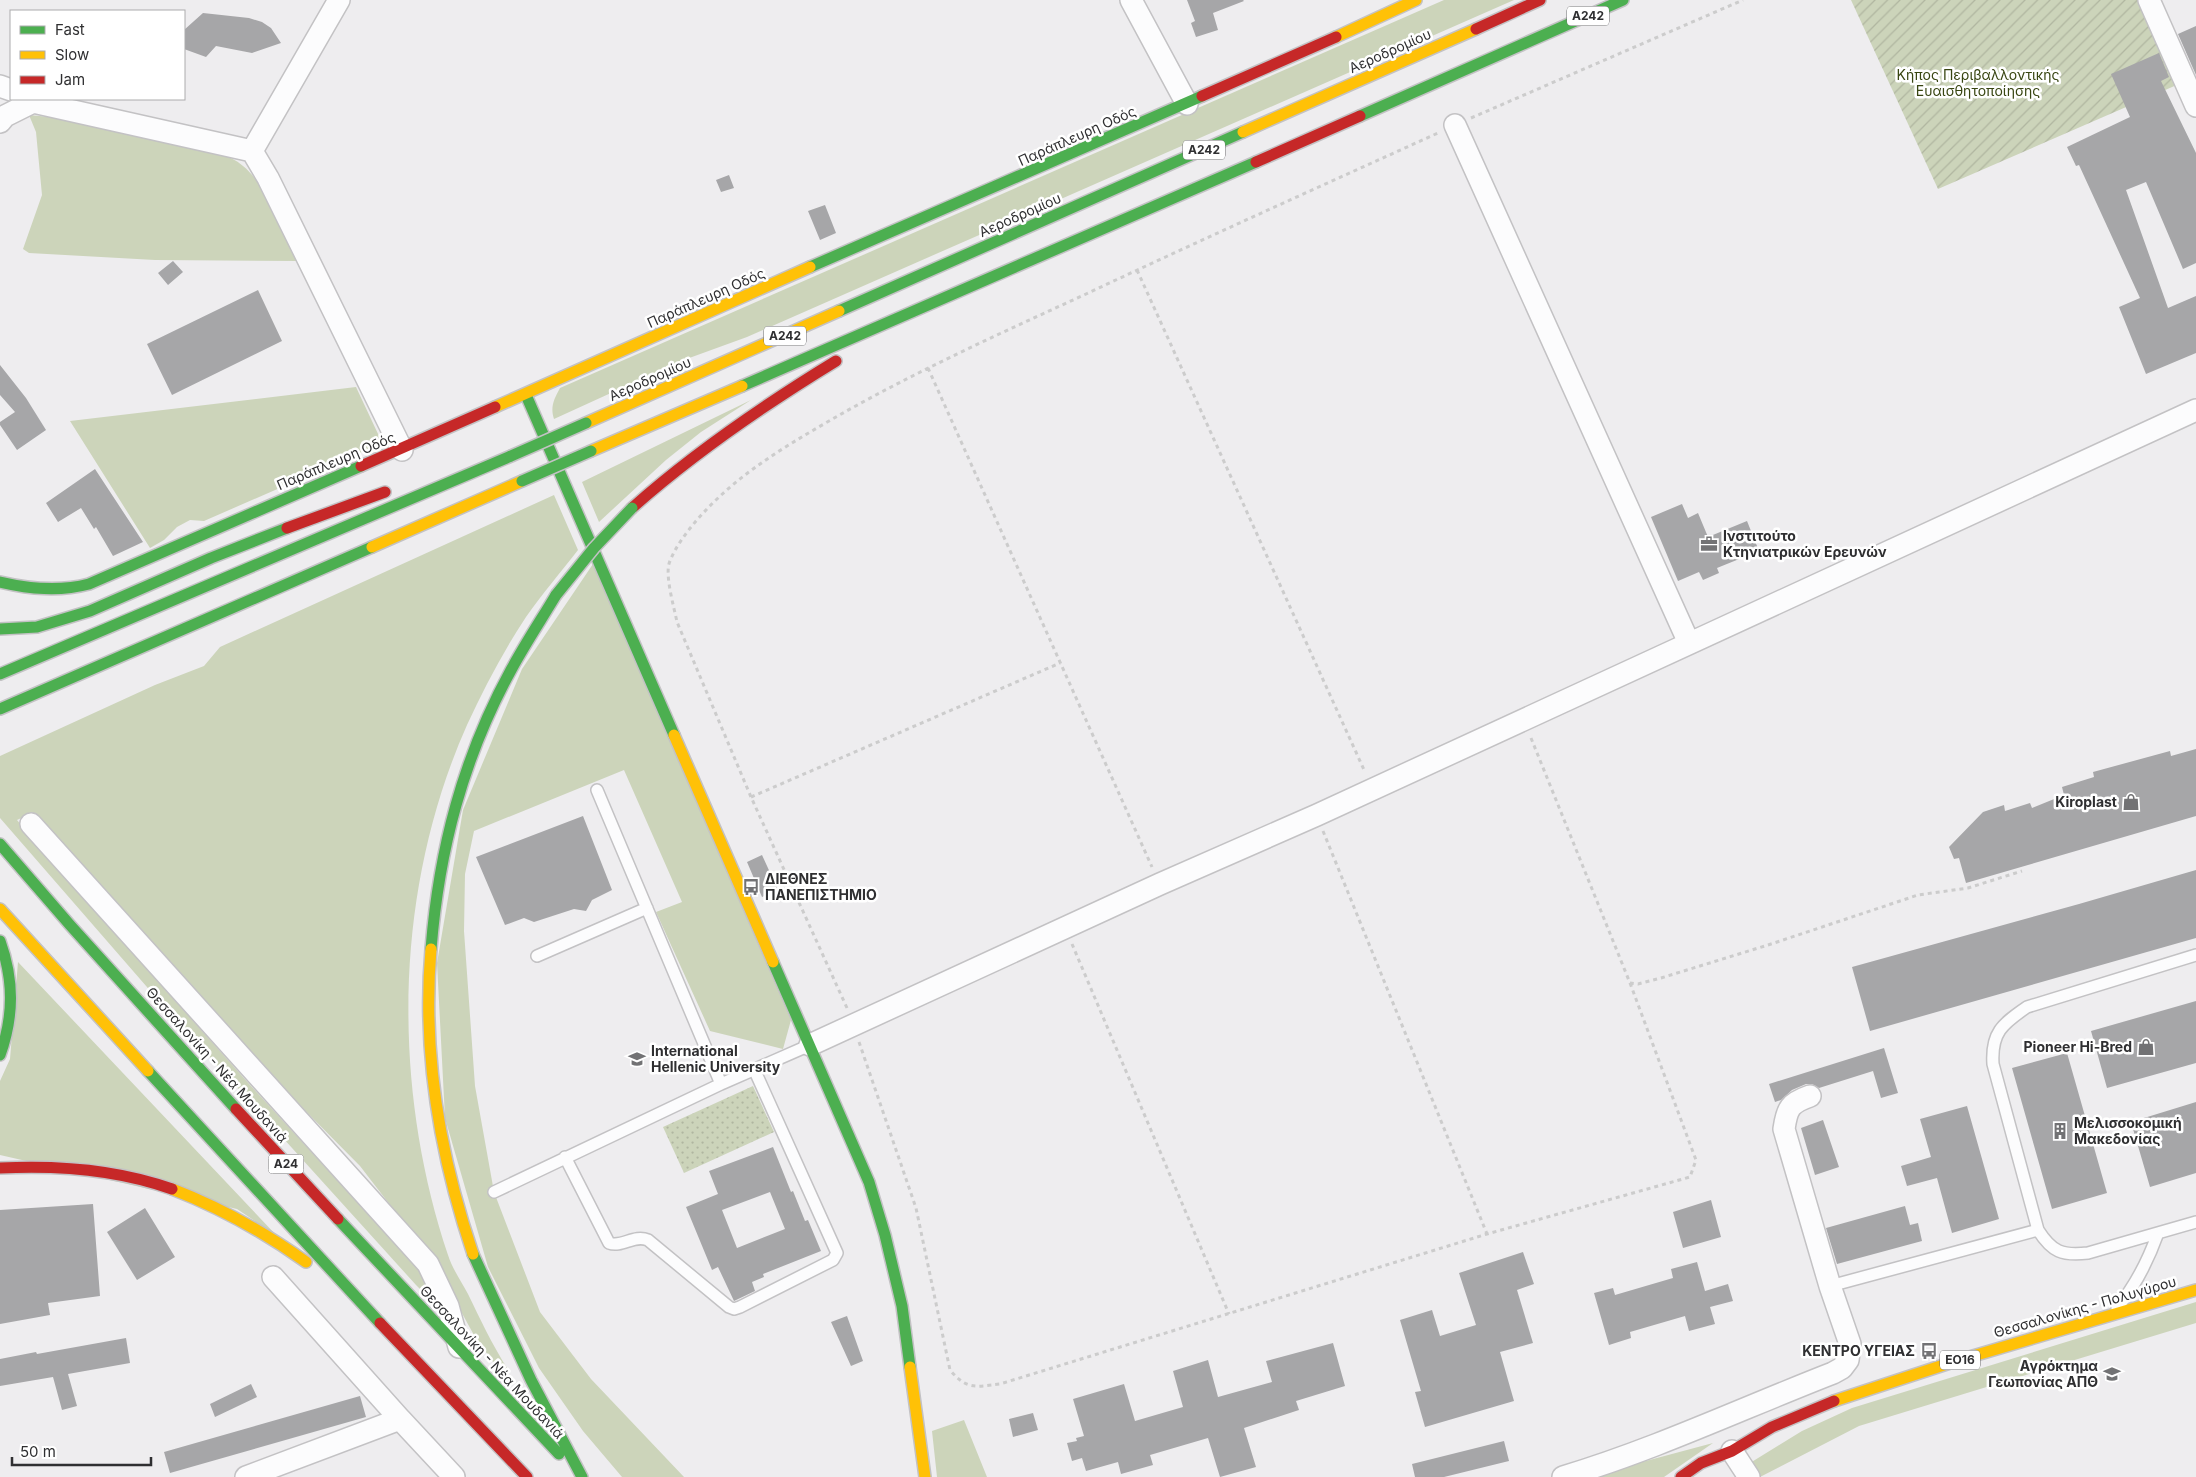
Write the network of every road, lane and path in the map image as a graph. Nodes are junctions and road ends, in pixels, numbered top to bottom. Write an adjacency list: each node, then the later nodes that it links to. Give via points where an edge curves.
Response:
1 (339, 0): 13 (street)
2 (1132, 0): 9 (street)
3 (1416, 0): 9 (main road, Παράπλευρη Οδός)
4 (1540, 0): 20 (main road, Αεροδρομίου / Α242, bridge)
5 (1623, 0): 15 (main road, Α242)
6 (1744, 0): 12 (path)
7 (2149, 0): 10 (street)
8 (30, 100): 11 (street); 13 (street)
9 (1187, 104): 17 (main road, Παράπλευρη Οδός)
10 (2196, 106)
11 (0, 122)
12 (1456, 125): 14 (path); 25 (street)
13 (252, 150): 19 (street)
14 (1137, 270): 16 (path); 30 (path)
15 (918, 311): 28 (main road, bridge); 71 (main road, bridge, via 723,433 665,477 632,508 556,595 518,656 463,777 449,826 430,945 428,1011 431,1073 440,1138 476,1263 538,1397)
16 (928, 368): 26 (path); 32 (path, via 788,444 751,470 721,494 702,515 682,538 668,563 677,622)
17 (526, 395): 19 (main road, Παράπλευρη Οδός); 46 (main road)
18 (2196, 410): 25 (street)
19 (402, 450): 23 (main road, Παράπλευρη Οδός, via 81,586 48,589)
20 (511, 456): 21 (main road); 27 (main road)
21 (440, 473)
22 (395, 488): 24 (main road, via 211,558 90,611 36,627)
23 (0, 582)
24 (0, 630)
25 (1689, 643): 29 (street)
26 (1060, 663): 32 (path); 37 (path)
27 (0, 674)
28 (3, 707)
29 (1523, 719): 30 (street); 44 (path)
30 (1373, 789): 33 (street)
31 (598, 790): 38 (lane)
32 (751, 797): 45 (path, via 847,1006)
33 (1317, 815): 37 (street); 57 (path)
34 (31, 824): 64 (street, via 428,1264 448,1306)
35 (0, 844): 64 (main road, Θεσσαλονίκη - Νέα Μουδανιά / Α24, via 271,1148)
36 (2022, 871): 44 (path, via 1968,888 1918,895 1688,970 1638,984)
37 (1160, 884): 40 (street)
38 (647, 908): 42 (lane); 49 (lane)
39 (0, 909): 61 (main road, Α24)
40 (1066, 928): 45 (street); 62 (path)
41 (0, 941): 47 (main road, via 11,980 12,1006 10,1028)
42 (537, 956)
43 (2196, 956): 55 (lane, via 2027,1007 1997,1032 1992,1048 1993,1064)
44 (1630, 983): 57 (path, via 1696,1160 1690,1177)
45 (853, 1027): 46 (street); 62 (path, via 916,1208 950,1370 960,1382 974,1388 1000,1384)
46 (810, 1045): 48 (lane); 72 (main road, via 869,1182 885,1235 902,1306)
47 (0, 1055)
48 (754, 1069): 49 (lane); 51 (lane, via 836,1252 833,1260 740,1307 728,1307 648,1240 636,1238 616,1245 609,1243)
49 (721, 1084): 51 (lane)
50 (1810, 1096): 59 (street, via 1797,1101 1787,1112 1784,1129)
51 (565, 1157): 53 (lane)
52 (0, 1168): 61 (main road, via 51,1166 104,1172 154,1183 203,1200 280,1242)
53 (494, 1192)
54 (2196, 1222): 56 (lane)
55 (2038, 1230): 56 (lane, via 2046,1243 2058,1252 2072,1255); 59 (lane)
56 (2158, 1233): 63 (lane, via 2148,1262 2129,1294)
57 (1487, 1234): 62 (path)
58 (273, 1276): 65 (street)
59 (1830, 1286): 73 (street, via 1850,1344 1848,1360 1842,1368 1636,1453)
60 (2196, 1290): 63 (main road, Θεσσαλονίκης - Πολυγύρου / ΕΟ16)
61 (368, 1311): 70 (main road, Α24)
62 (1229, 1314)
63 (2112, 1314): 66 (main road, Θεσσαλονίκης - Πολυγύρου / ΕΟ16, via 1832,1402 1772,1427)
64 (460, 1350): 71 (main road, Θεσσαλονίκη - Νέα Μουδανιά / Α24)
65 (400, 1419): 68 (street); 69 (street)
66 (1732, 1451): 67 (main road, Θεσσαλονίκης - Πολυγύρου / ΕΟ16); 74 (main road, Θεσσαλονίκης - Πολυγύρου / ΕΟ16, via 1701,1463); 75 (street)
67 (1714, 1473)
68 (246, 1477)
69 (454, 1477)
70 (527, 1477)
71 (581, 1477)
72 (925, 1477)
73 (1563, 1477)
74 (1681, 1477)
75 (1749, 1477)

